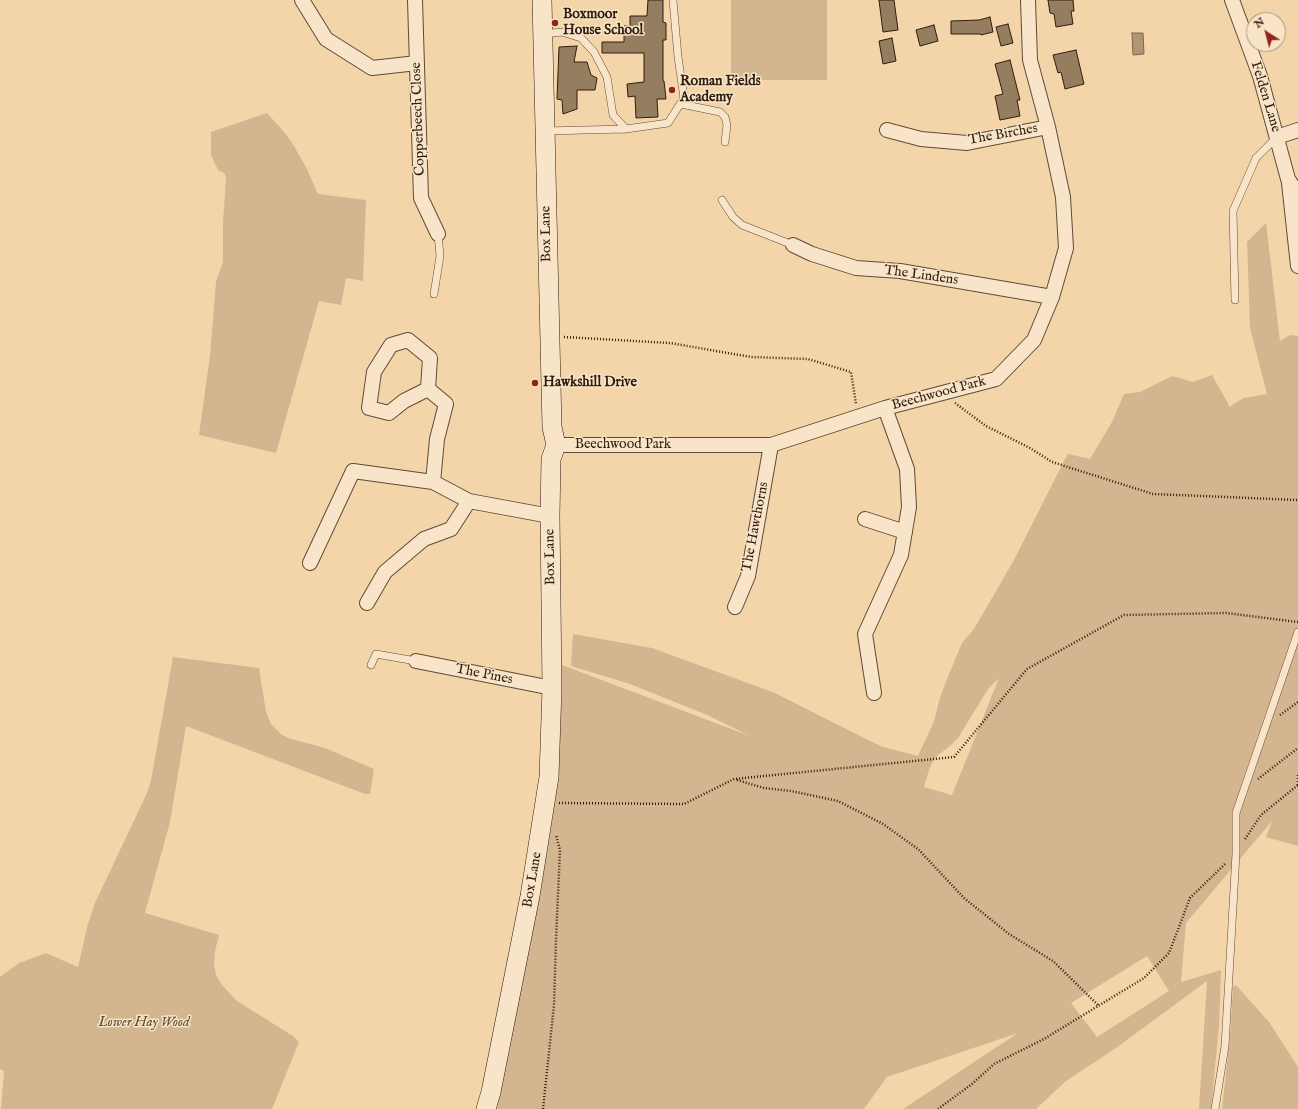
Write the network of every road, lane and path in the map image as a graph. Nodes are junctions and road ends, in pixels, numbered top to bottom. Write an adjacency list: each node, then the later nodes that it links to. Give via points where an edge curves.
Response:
1 (302, 0): 8 (street, via 326,38 372,68)
2 (415, 0): 8 (street, Copperbeech Close)
3 (542, 0): 7 (main road, Box Lane)
4 (674, 0): 9 (lane, via 684,98)
5 (1028, 0): 10 (street, Beechwood Park, via 1030,60)
6 (1232, 0): 15 (street, Felden Lane, via 1260,76)
7 (543, 34): 11 (lane, via 562,32 581,38 594,52 607,77 613,115); 14 (main road, Box Lane)
8 (417, 63): 20 (street, Copperbeech Close, via 421,198)
9 (681, 104): 11 (lane, via 668,123); 16 (lane, via 720,112 725,117 727,125)
10 (1048, 127): 12 (street, The Birches, via 967,143 921,140); 24 (street, Beechwood Park, via 1063,197 1066,248)
11 (626, 129): 14 (lane)
12 (887, 130)
13 (1298, 130): 15 (street)
14 (545, 131): 26 (main road, Box Lane)
15 (1277, 137): 17 (street, Felden Lane); 25 (lane, via 1256,158 1233,211)
16 (725, 142)
17 (1288, 178): 18 (street, Felden Lane); 22 (street)
18 (1298, 194)
19 (722, 200): 21 (lane, via 732,217 742,225)
20 (438, 234): 23 (lane, via 440,256)
21 (793, 245): 24 (street, The Lindens, via 856,268 900,271)
22 (1298, 266)
23 (434, 294)
24 (1052, 297): 28 (street, Beechwood Park, via 1034,340 996,379)
25 (1235, 300)
26 (550, 336): 30 (path, via 670,343 751,357 808,358 851,372); 31 (main road, Box Lane, via 552,427)
27 (428, 389): 27 (street, via 430,358 408,340 391,345 374,372 369,408 389,413 404,401); 33 (street, via 446,404 437,439)
28 (941, 393): 29 (street, Beechwood Park); 34 (path, via 986,426 1052,462 1153,494)
29 (885, 408): 30 (street, Beechwood Park); 38 (street, via 907,469 909,507)
30 (858, 417): 32 (street, Beechwood Park)
31 (556, 445): 32 (street, Beechwood Park); 36 (main road, Box Lane, via 551,458)
32 (771, 445): 41 (street, The Hawthorns, via 748,576)
33 (433, 482): 35 (street); 39 (street, via 353,471)
34 (1298, 500)
35 (469, 501): 36 (street); 40 (street, via 450,529 424,538 385,572)
36 (550, 516): 46 (main road, Box Lane)
37 (865, 519): 38 (street)
38 (905, 532): 47 (street, via 900,555 865,634)
39 (310, 563)
40 (367, 603)
41 (735, 607)
42 (1298, 622): 52 (path, via 1226,613 1124,615 1027,670 954,757)
43 (1298, 632): 49 (lane)
44 (416, 661): 45 (lane, via 376,654); 46 (street, The Pines)
45 (370, 665)
46 (552, 688): 55 (main road, Box Lane)
47 (874, 692)
48 (1298, 702): 49 (path)
49 (1266, 724): 54 (lane)
50 (1298, 748): 54 (path)
51 (1298, 774): 53 (path)
52 (734, 779): 55 (path, via 684,804); 58 (path, via 764,788 838,801 883,824 918,849 964,898 1009,934 1053,961)
53 (1298, 785): 57 (path, via 1261,815)
54 (1244, 790): 57 (lane, via 1236,813)
55 (546, 803): 59 (main road, Box Lane, via 530,896)
56 (554, 830): 60 (path, via 560,850 554,1005)
57 (1236, 854): 58 (path, via 1190,898 1169,953 1144,978); 62 (lane, via 1225,1046)
58 (1098, 1005): 61 (path, via 1044,1039 994,1064)
59 (486, 1109)
60 (542, 1109)
61 (938, 1109)
62 (1215, 1109)

